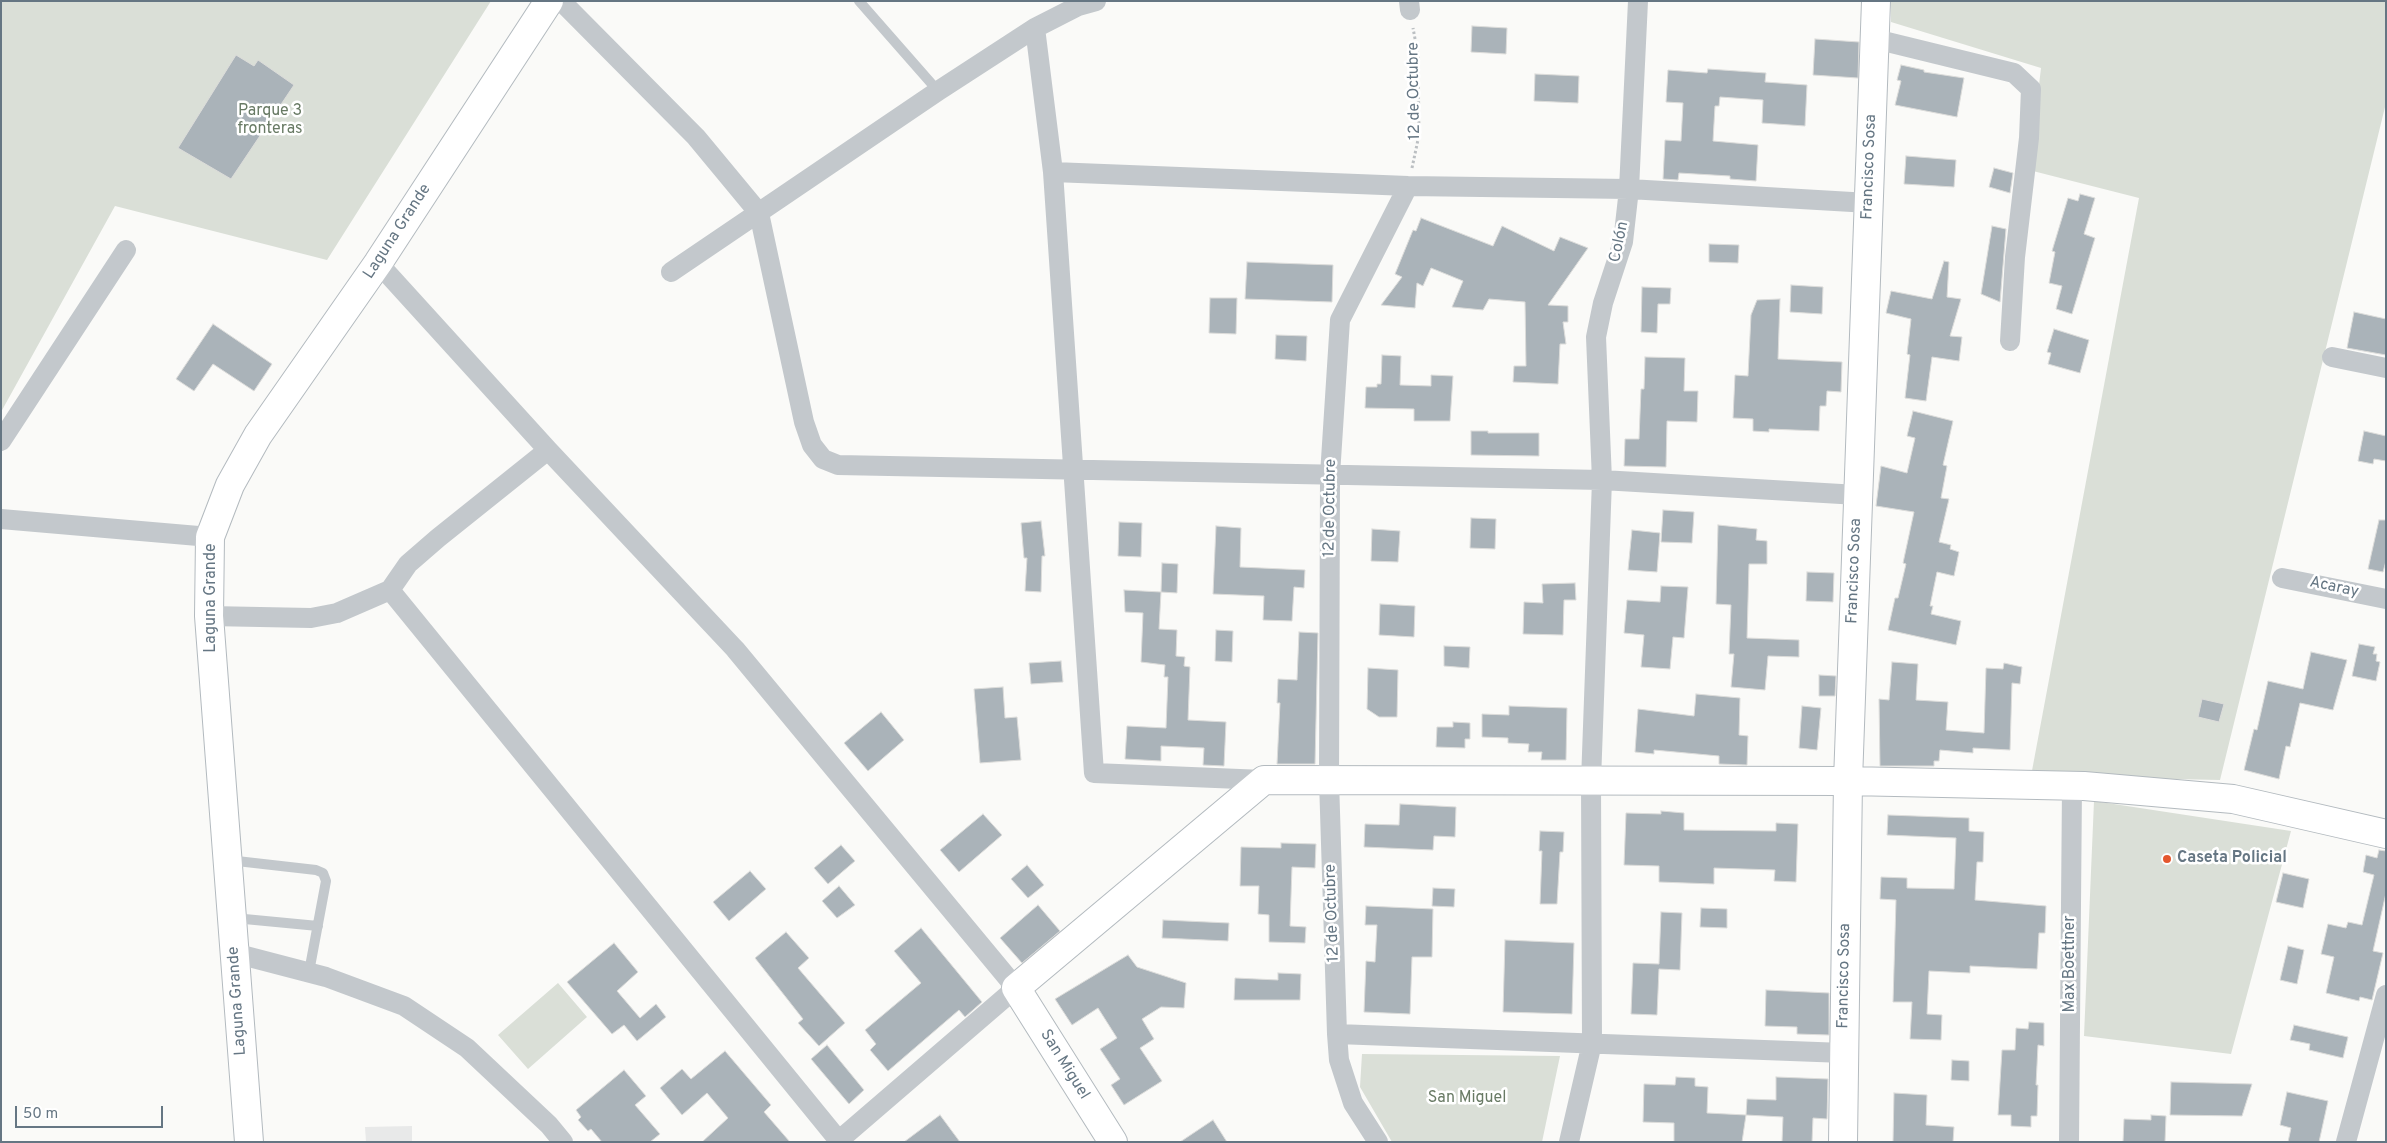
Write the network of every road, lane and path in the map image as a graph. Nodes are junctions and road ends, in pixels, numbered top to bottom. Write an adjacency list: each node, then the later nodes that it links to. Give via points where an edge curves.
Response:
1 (549, 1): 17 (street, Laguna Grande)
2 (561, 1): 15 (street, via 696,136)
3 (859, 1): 10 (lane)
4 (1096, 1): 8 (street, via 1078,6)
5 (1638, 1): 13 (street, Colón)
6 (1876, 1): 9 (street, Francisco Sosa)
7 (1409, 5): 12 (path, 12 de Octubre, via 1418,55 1419,135)
8 (1035, 28): 10 (street); 11 (street)
9 (1875, 39): 14 (street, Francisco Sosa); 19 (street, via 2014,73 2032,89)
10 (938, 91): 15 (street)
11 (1053, 172): 12 (street); 24 (street)
12 (1408, 186): 13 (street); 25 (street, 12 de Octubre, via 1340,320)
13 (1629, 189): 14 (street); 26 (street, Colón, via 1623,242 1596,336)
14 (1869, 203): 27 (street, Francisco Sosa)
15 (759, 212): 18 (street); 24 (street, via 804,422 812,445 824,459 838,465)
16 (126, 250): 22 (street)
17 (378, 263): 23 (street); 29 (street, Laguna Grande, via 258,436 230,485)
18 (671, 272)
19 (2010, 341)
20 (2332, 357): 21 (street)
21 (2386, 368)
22 (1, 441)
23 (548, 450): 31 (street, via 408,564); 45 (street, via 735,649)
24 (1072, 470): 25 (street); 34 (street, via 1094,772)
25 (1330, 476): 26 (street); 35 (street, 12 de Octubre)
26 (1602, 480): 27 (street); 36 (street, Colón)
27 (1858, 495): 37 (street, Francisco Sosa)
28 (1, 519): 29 (street)
29 (210, 537): 33 (street, Laguna Grande)
30 (2282, 578): 32 (street, Acaray)
31 (390, 590): 33 (street, via 337,613 310,618); 50 (street)
32 (2386, 599)
33 (209, 616): 40 (street, Laguna Grande)
34 (1264, 780): 35 (street); 45 (street)
35 (1329, 780): 36 (street); 47 (street, 12 de Octubre)
36 (1591, 780): 37 (street); 48 (street, Colón)
37 (1848, 781): 38 (street); 49 (street, Francisco Sosa)
38 (2072, 786): 39 (street, via 2233,799); 57 (street, Max Boettner)
39 (2386, 834)
40 (227, 860): 41 (street, Laguna Grande); 42 (lane, via 316,870 323,874 326,881)
41 (231, 918): 42 (lane); 43 (street, Laguna Grande)
42 (318, 926): 44 (lane)
43 (234, 953): 44 (street); 51 (street, Laguna Grande)
44 (309, 972): 52 (street, via 404,1006 467,1048)
45 (1016, 988): 50 (street); 53 (street, San Miguel)
46 (2386, 995): 58 (street)
47 (1337, 1034): 48 (street); 54 (street, 12 de Octubre, via 1339,1060 1353,1103)
48 (1592, 1043): 49 (street); 55 (street, Colón)
49 (1844, 1053): 56 (street, Francisco Sosa)
50 (839, 1141)
51 (249, 1142)
52 (563, 1142)
53 (1113, 1142)
54 (1378, 1142)
55 (1569, 1142)
56 (1843, 1142)
57 (2070, 1142)
58 (2346, 1142)

